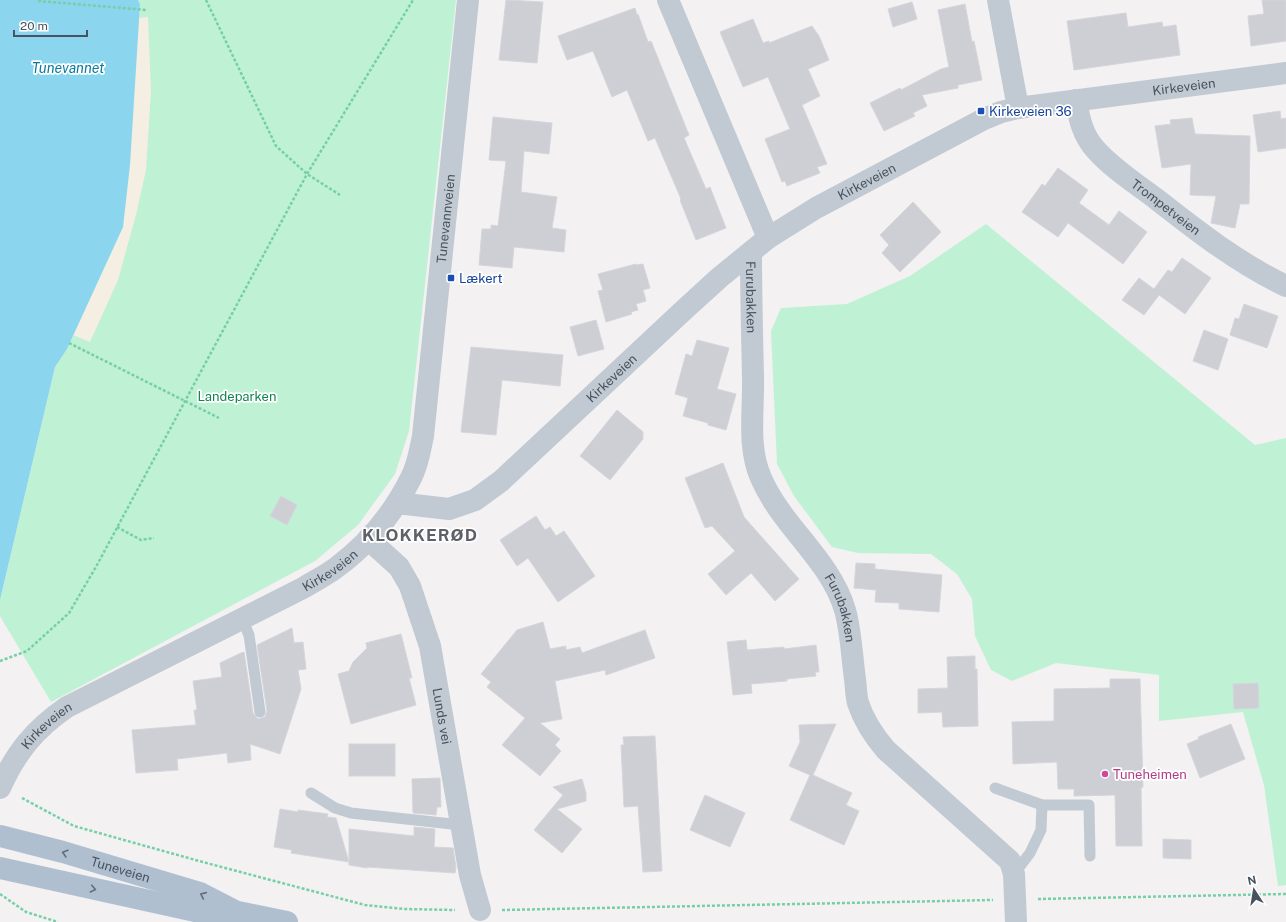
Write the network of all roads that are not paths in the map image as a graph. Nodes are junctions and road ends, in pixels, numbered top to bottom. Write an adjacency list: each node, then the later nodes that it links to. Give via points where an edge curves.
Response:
1 (468, 0): 10 (street, Tunevannveien, via 423,436 412,477)
2 (668, 0): 7 (street)
3 (998, 0): 6 (street)
4 (1286, 73): 5 (street, Kirkeveien)
5 (1076, 100): 6 (street, Kirkeveien); 9 (street, Trompetveien, via 1081,127 1095,150 1207,239 1238,260)
6 (1018, 108): 7 (street, Kirkeveien, via 984,119 816,208)
7 (768, 238): 8 (street, Kirkeveien)
8 (751, 252): 10 (street, Kirkeveien, via 685,309 501,481 475,500 449,509); 22 (street, Furubakken, via 752,442 760,478 774,504 832,580 845,610 858,702 873,735 886,750 1010,861)
9 (1286, 286)
10 (397, 503): 11 (street, Kirkeveien)
11 (368, 539): 12 (street, Kirkeveien, via 337,567 303,588); 18 (street, Lunds vei, via 399,567 410,586 430,646)
12 (242, 619): 13 (lane, via 249,635); 14 (street, Kirkeveien, via 50,718 25,744)
13 (260, 712)
14 (0, 788)
15 (995, 788): 17 (lane)
16 (311, 793): 18 (lane, via 335,808 350,813)
17 (1042, 805): 20 (lane, via 1089,805); 22 (lane, via 1042,830 1030,853)
18 (461, 825): 23 (street, Lunds vei, via 470,875)
19 (0, 836): 24 (main road, Tuneveien, one-way to 19, via 200,893 64,852)
20 (1090, 856)
21 (0, 868): 24 (main road, Tuneveien, one-way to 24, via 195,911)
22 (1014, 874): 26 (street, Furubakken)
23 (480, 910)
24 (238, 912): 25 (main road, Tuneveien)
25 (287, 922)
26 (1016, 922)

